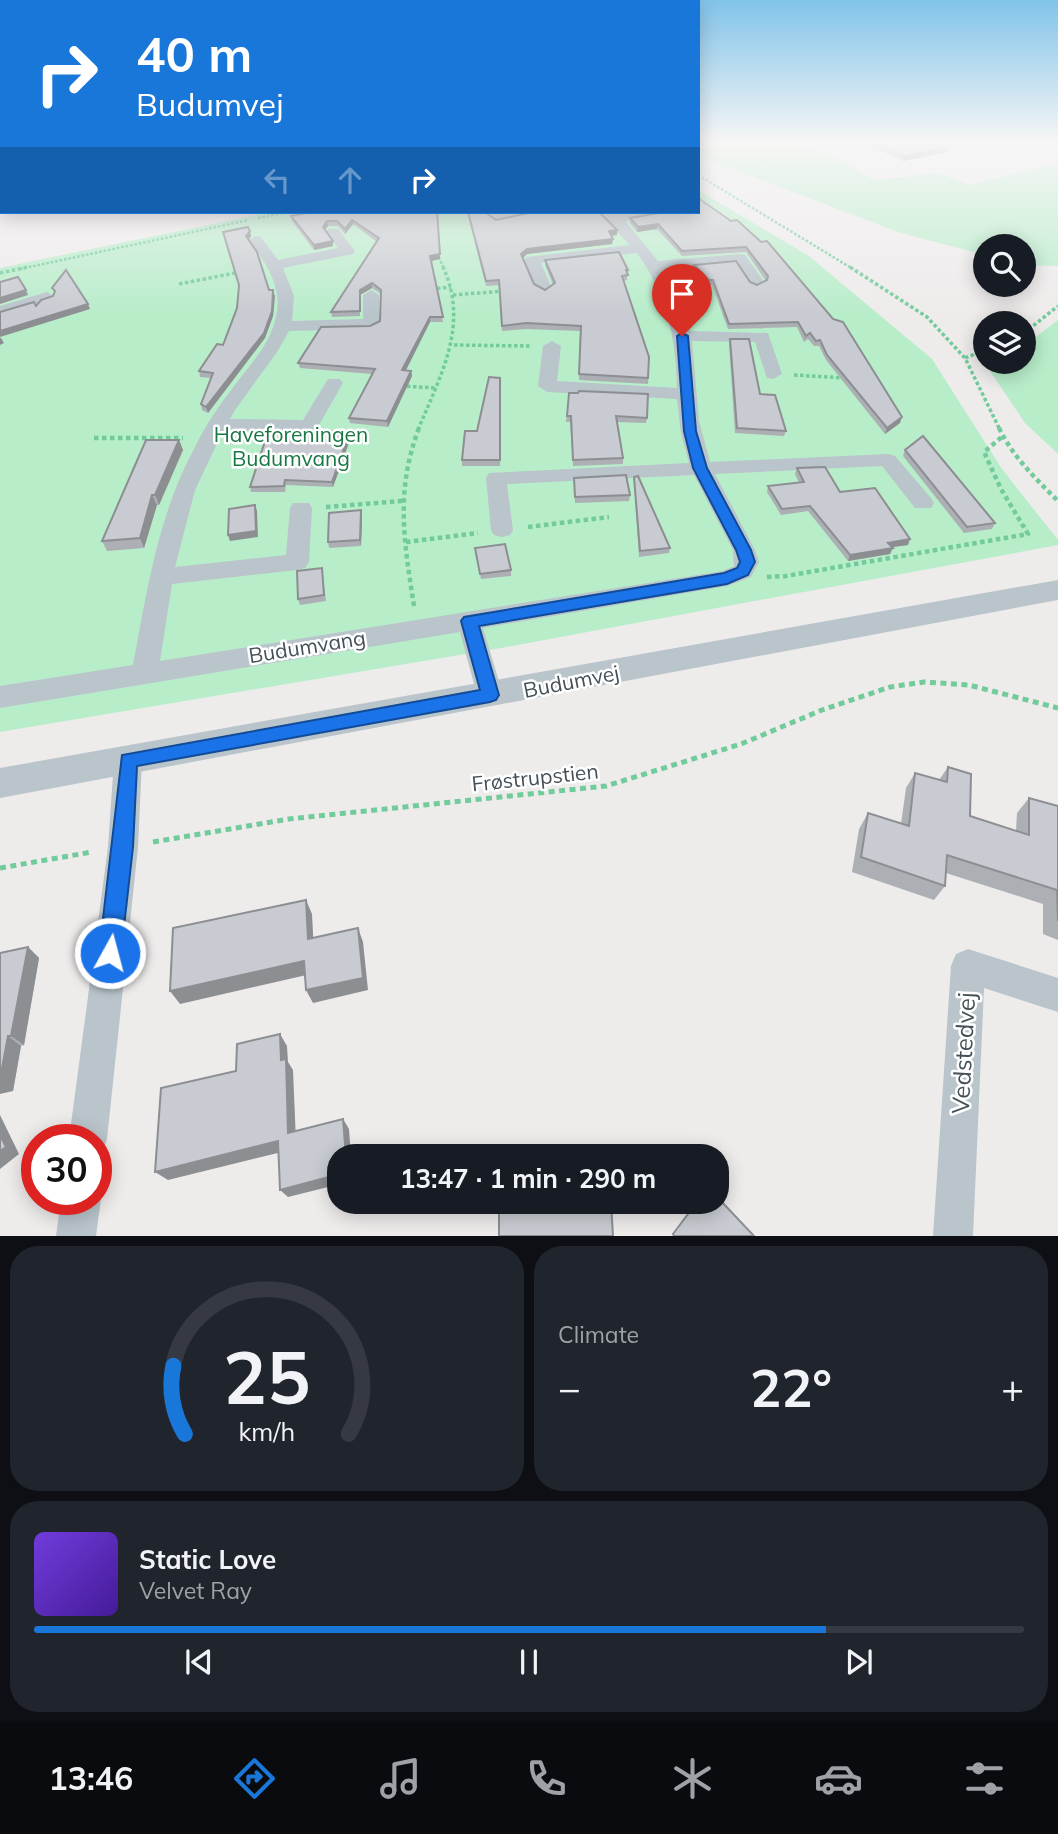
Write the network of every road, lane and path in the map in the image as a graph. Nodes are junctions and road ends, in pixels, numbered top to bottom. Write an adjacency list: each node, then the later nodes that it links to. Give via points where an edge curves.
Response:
1 (739, 200): 29 (path, via 906,301)
2 (279, 214): 12 (path)
3 (491, 214): 4 (street, via 496,218)
4 (517, 214)
5 (609, 215): 9 (street)
6 (333, 232): 10 (street, via 348,251)
7 (256, 240): 10 (street)
8 (431, 245): 15 (path)
9 (639, 248): 11 (street); 16 (street, via 533,260)
10 (276, 265): 14 (path); 24 (street, via 284,284)
11 (652, 266): 13 (street, via 740,258); 25 (street, via 671,299)
12 (0, 273)
13 (757, 283)
14 (179, 284)
15 (452, 287): 17 (path); 19 (path)
16 (544, 288): 19 (path)
17 (425, 290)
18 (371, 295): 24 (street, via 371,324)
19 (453, 295): 26 (path)
20 (47, 297): 22 (street)
21 (1058, 306): 23 (path)
22 (0, 311)
23 (1036, 323)
24 (282, 326): 36 (street, via 258,369)
25 (682, 336): 30 (street, via 762,337); 35 (street)
26 (454, 345): 27 (path); 34 (path)
27 (552, 346): 35 (street, via 547,386)
28 (973, 355): 29 (path)
29 (965, 358): 37 (path)
30 (773, 374): 31 (path)
31 (851, 379)
32 (334, 383): 36 (street, via 309,426)
33 (398, 386): 34 (path)
34 (437, 388): 40 (path, via 417,432)
35 (686, 394): 39 (street)
36 (213, 431): 38 (path); 48 (street, via 175,519)
37 (1003, 436): 41 (path); 47 (path, via 984,452 1028,534 786,576 764,577)
38 (94, 438)
39 (700, 468): 42 (street, via 888,460); 45 (street, via 496,478); 47 (street, via 744,550 747,562)
40 (402, 501): 43 (path); 46 (path)
41 (1058, 501)
42 (923, 503)
43 (301, 508): 48 (street, via 297,562)
44 (609, 517): 45 (path)
45 (502, 530): 46 (path)
46 (405, 542): 51 (path)
47 (743, 571): 50 (street, Budumvang, via 727,578)
48 (161, 577): 52 (street)
49 (1058, 590): 53 (street, Budumvej)
50 (469, 621): 51 (street, Budumvang); 53 (street)
51 (417, 629): 52 (street, Budumvang)
52 (145, 672): 54 (street, Budumvang)
53 (490, 695): 56 (street, Budumvej)
54 (0, 696)
55 (1058, 708): 58 (path, Frøstrupstien, via 969,685 923,682 890,687 741,744 606,786 289,819)
56 (128, 760): 57 (street, Budumvej); 58 (street)
57 (0, 783)
58 (123, 847): 59 (path, Frøstrupstien); 61 (street)
59 (0, 868)
60 (1058, 995): 64 (street, Vedstedvej, via 968,966)
61 (90, 1124)
62 (79, 1215): 63 (street)
63 (76, 1236)
64 (953, 1236)

